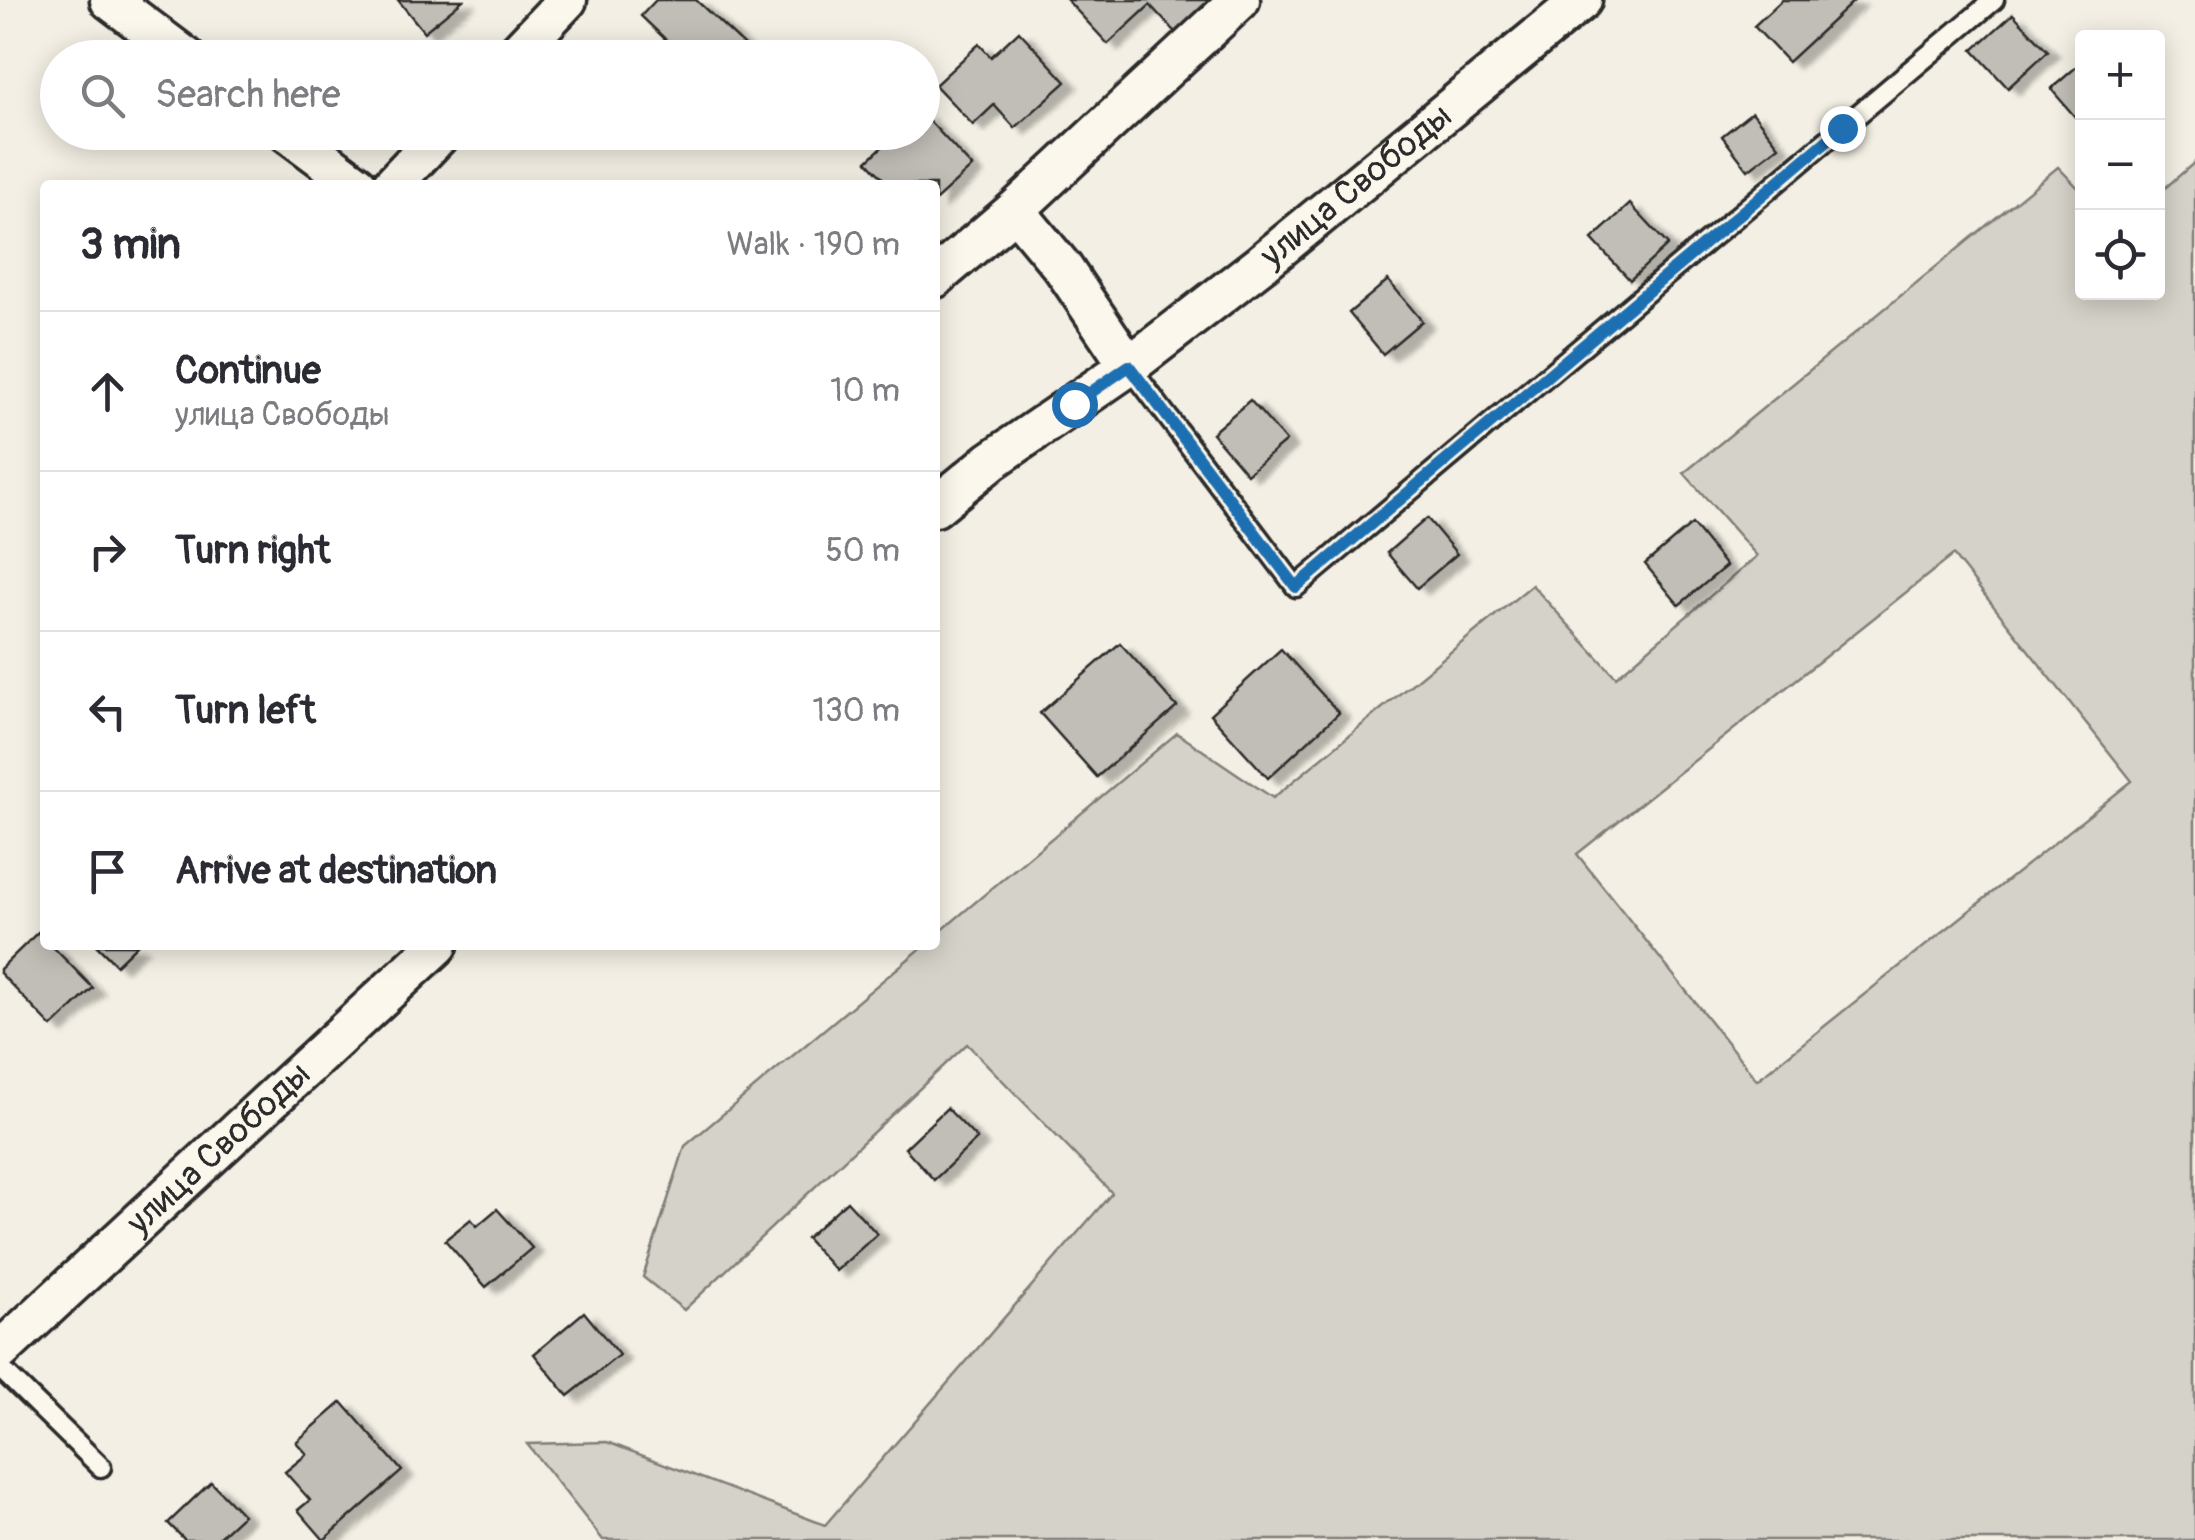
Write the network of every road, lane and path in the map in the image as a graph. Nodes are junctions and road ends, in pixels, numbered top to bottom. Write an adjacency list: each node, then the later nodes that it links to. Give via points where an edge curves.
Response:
1 (110, 0): 6 (street)
2 (566, 0): 7 (street)
3 (1240, 0): 12 (street)
4 (1582, 0): 14 (street, улица Свободы)
5 (1994, 0): 14 (lane, via 1296,587)
6 (163, 40)
7 (529, 40)
8 (312, 150): 10 (street)
9 (425, 150): 11 (street)
10 (351, 180)
11 (397, 180)
12 (1015, 210): 13 (street); 14 (street)
13 (940, 274)
14 (1129, 366): 15 (street, улица Свободы)
15 (940, 504)
16 (433, 950): 17 (street, улица Свободы)
17 (0, 1351)
18 (0, 1368): 19 (lane)
19 (101, 1467)

